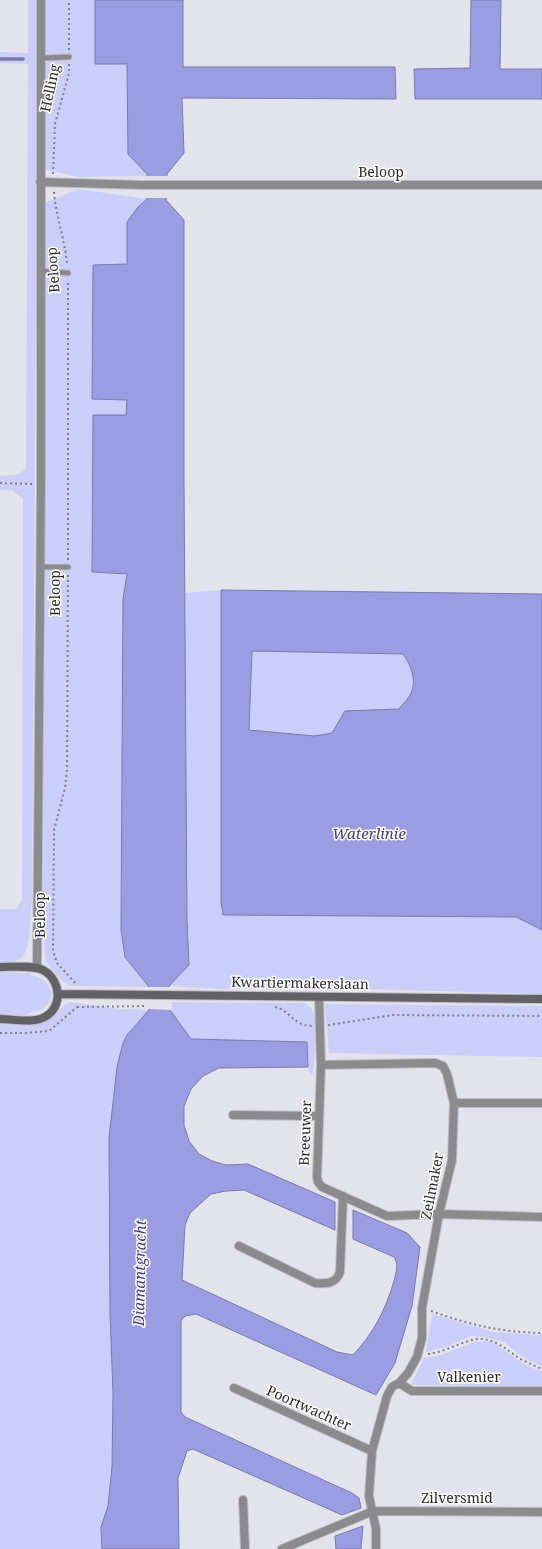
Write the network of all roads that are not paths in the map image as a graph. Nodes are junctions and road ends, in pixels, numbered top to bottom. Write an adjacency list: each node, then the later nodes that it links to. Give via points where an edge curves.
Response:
1 (41, 0): 3 (street, Helling)
2 (69, 57): 3 (lane)
3 (41, 58): 4 (street, Helling)
4 (40, 182): 5 (street, Beloop, via 142,185); 6 (street, Beloop)
5 (542, 185)
6 (41, 271): 7 (lane); 8 (street, Beloop)
7 (68, 273)
8 (40, 567): 9 (lane); 11 (street, Beloop)
9 (68, 567)
10 (0, 968): 11 (main road)
11 (37, 968): 12 (main road, via 51,976 57,985)
12 (58, 994): 13 (main road, Kwartiermakerslaan); 15 (main road, via 54,1009 42,1018)
13 (319, 997): 14 (main road, Kwartiermakerslaan); 16 (street, Breeuwer)
14 (542, 1000)
15 (0, 1019)
16 (321, 1065): 17 (street, Zeilmaker, via 435,1063 443,1066 447,1074); 20 (street, Breeuwer)
17 (454, 1102): 18 (street); 22 (street, Zeilmaker, via 452,1160)
18 (542, 1103)
19 (233, 1115): 20 (street)
20 (318, 1116): 21 (street, Breeuwer, via 318,1182)
21 (343, 1196): 22 (street, Breeuwer, via 386,1216); 24 (street, via 340,1272 331,1282 315,1282)
22 (439, 1214): 23 (street, Breeuwer); 25 (street, Zeilmaker, via 422,1308 422,1338 417,1357)
23 (542, 1217)
24 (240, 1246)
25 (399, 1383): 27 (street, Valkenier, via 412,1390); 28 (street, Zeilmaker, via 392,1387 387,1396)
26 (234, 1388): 28 (street, Poortwachter)
27 (542, 1391)
28 (372, 1451): 30 (street, Zeilmaker, via 369,1496)
29 (243, 1500): 32 (street)
30 (373, 1511): 31 (street, Zilversmid); 33 (street); 34 (street, Zeilmaker)
31 (542, 1512)
32 (245, 1549)
33 (282, 1549)
34 (376, 1549)

